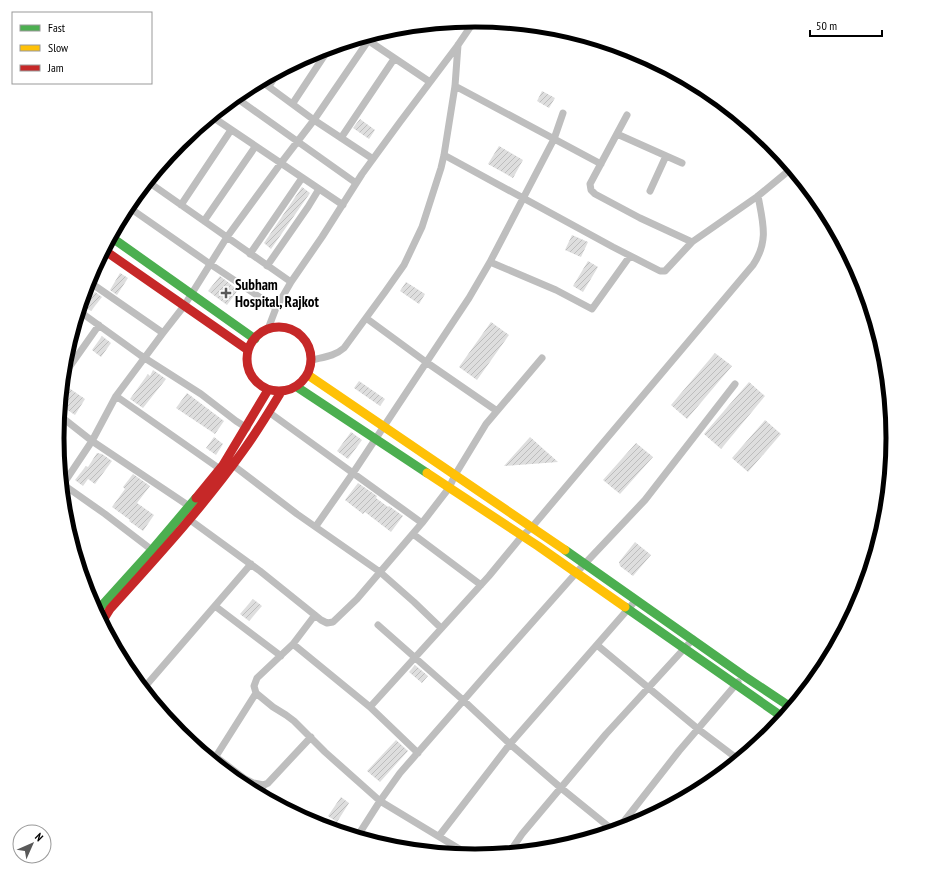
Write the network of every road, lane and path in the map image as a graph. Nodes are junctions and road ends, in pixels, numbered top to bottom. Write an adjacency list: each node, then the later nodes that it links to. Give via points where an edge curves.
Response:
1 (470, 27): 4 (street)
2 (368, 41): 6 (street)
3 (362, 43): 17 (street)
4 (458, 45): 8 (street); 11 (street)
5 (324, 56): 13 (street)
6 (394, 59): 8 (street); 20 (street)
7 (272, 81): 10 (street)
8 (430, 82): 26 (street)
9 (266, 84): 10 (street)
10 (269, 86): 13 (street)
11 (455, 86): 21 (street); 24 (street)
12 (240, 101): 22 (street)
13 (293, 103): 17 (street)
14 (563, 113): 21 (street)
15 (627, 115): 19 (street)
16 (216, 119): 18 (street)
17 (314, 120): 20 (street); 22 (street)
18 (230, 130): 23 (street); 38 (street)
19 (616, 134): 25 (street); 29 (street)
20 (341, 138): 26 (street)
21 (554, 139): 29 (street); 37 (street)
22 (298, 142): 27 (street); 32 (street)
23 (255, 147): 27 (street); 41 (street)
24 (444, 155): 37 (street); 57 (street, via 417,239 404,264)
25 (666, 156): 28 (street); 35 (street)
26 (373, 159): 32 (street)
27 (280, 163): 31 (street); 42 (street)
28 (682, 163)
29 (601, 164): 44 (street, via 590,184 595,194)
30 (788, 172): 36 (street)
31 (302, 178): 34 (street); 46 (street)
32 (356, 183): 39 (street)
33 (152, 184): 38 (street)
34 (319, 189): 39 (street); 50 (street)
35 (650, 191)
36 (758, 196): 44 (street); 93 (street, via 764,228 760,255)
37 (524, 198): 47 (street); 48 (street)
38 (181, 205): 41 (street)
39 (342, 205): 51 (street)
40 (133, 210): 49 (street)
41 (204, 221): 42 (street)
42 (227, 237): 46 (street); 49 (street)
43 (115, 240): 53 (main road)
44 (692, 242): 47 (street, via 665,271)
45 (108, 253): 54 (main road)
46 (250, 254): 50 (street)
47 (630, 256): 48 (street, via 592,309 556,290)
48 (490, 262): 66 (street)
49 (210, 264): 53 (street); 55 (street)
50 (268, 266): 51 (street)
51 (291, 282): 55 (street)
52 (94, 285): 60 (street)
53 (192, 294): 54 (street); 61 (main road)
54 (184, 306): 60 (street); 62 (main road)
55 (276, 308): 59 (street)
56 (83, 314): 58 (street)
57 (366, 318): 65 (street, via 338,353); 66 (street)
58 (99, 325): 63 (street); 67 (street)
59 (268, 329): 61 (main road); 65 (main road, via 290,329 300,335 307,344)
60 (163, 332): 63 (street)
61 (255, 339): 62 (main road)
62 (248, 350): 71 (main road, via 248,370 256,382)
63 (145, 358): 73 (street); 78 (street, via 201,394)
64 (542, 358): 74 (street)
65 (312, 360): 68 (main road)
66 (426, 362): 74 (street); 77 (street)
67 (71, 365)
68 (308, 375): 70 (main road); 77 (main road)
69 (735, 384): 98 (street, via 645,500)
70 (297, 386): 72 (main road); 79 (main road)
71 (268, 390): 72 (main road); 78 (main road)
72 (281, 392): 75 (main road)
73 (116, 396): 80 (street); 82 (street)
74 (498, 411): 84 (street, via 486,424)
75 (270, 413): 81 (main road); 83 (street)
76 (65, 419): 80 (street)
77 (384, 425): 79 (street); 84 (main road)
78 (247, 428): 82 (main road)
79 (375, 438): 83 (street); 86 (main road)
80 (92, 441): 85 (street); 88 (street)
81 (234, 466): 90 (main road); 92 (street)
82 (220, 469): 88 (main road)
83 (353, 473): 91 (street); 92 (street)
84 (455, 475): 86 (street); 93 (main road)
85 (66, 478)
86 (449, 488): 91 (street); 95 (main road)
87 (68, 489): 96 (street)
88 (190, 506): 89 (main road)
89 (182, 515): 90 (street); 96 (main road)
90 (190, 520): 97 (street); 107 (main road)
91 (422, 522): 94 (street)
92 (316, 526): 99 (street)
93 (532, 526): 95 (street); 98 (main road)
94 (413, 534): 99 (street); 101 (street)
95 (522, 536): 100 (main road); 101 (street)
96 (152, 550): 104 (main road)
97 (251, 564): 103 (street); 106 (street)
98 (585, 564): 100 (street); 102 (main road)
99 (380, 572): 106 (street, via 333,622 321,620); 109 (street)
100 (576, 573): 105 (main road); 121 (street)
101 (481, 585): 109 (street)
102 (636, 600): 105 (street); 110 (main road)
103 (215, 606): 114 (street); 118 (street)
104 (100, 607)
105 (628, 609): 112 (street); 113 (main road)
106 (315, 615): 111 (street)
107 (105, 617)
108 (378, 625): 115 (street)
109 (441, 628): 115 (street)
110 (692, 639): 113 (street); 116 (main road)
111 (293, 644): 114 (street); 123 (street)
112 (597, 645): 119 (street); 127 (street)
113 (684, 648): 117 (main road); 119 (street)
114 (281, 656): 120 (street, via 257,678 254,686)
115 (415, 657): 121 (street); 123 (street)
116 (744, 676): 117 (street); 122 (main road)
117 (736, 684): 124 (main road); 125 (street)
118 (147, 685)
119 (647, 687): 125 (street); 133 (street)
120 (256, 693): 126 (street); 129 (street)
121 (463, 700): 127 (street); 128 (street)
122 (787, 705)
123 (370, 707): 128 (street)
124 (779, 714)
125 (698, 729): 130 (street); 136 (street)
126 (311, 737): 132 (street); 135 (street)
127 (510, 744): 133 (street); 139 (street)
128 (418, 753): 135 (street)
129 (216, 756)
130 (734, 756)
131 (247, 780): 132 (street)
132 (264, 785): 134 (street)
133 (560, 788): 137 (street); 140 (street)
134 (261, 789)
135 (380, 801): 138 (street); 139 (street)
136 (625, 821)
137 (609, 826)
138 (360, 832)
139 (439, 836): 141 (street)
140 (513, 847)
141 (459, 848)

